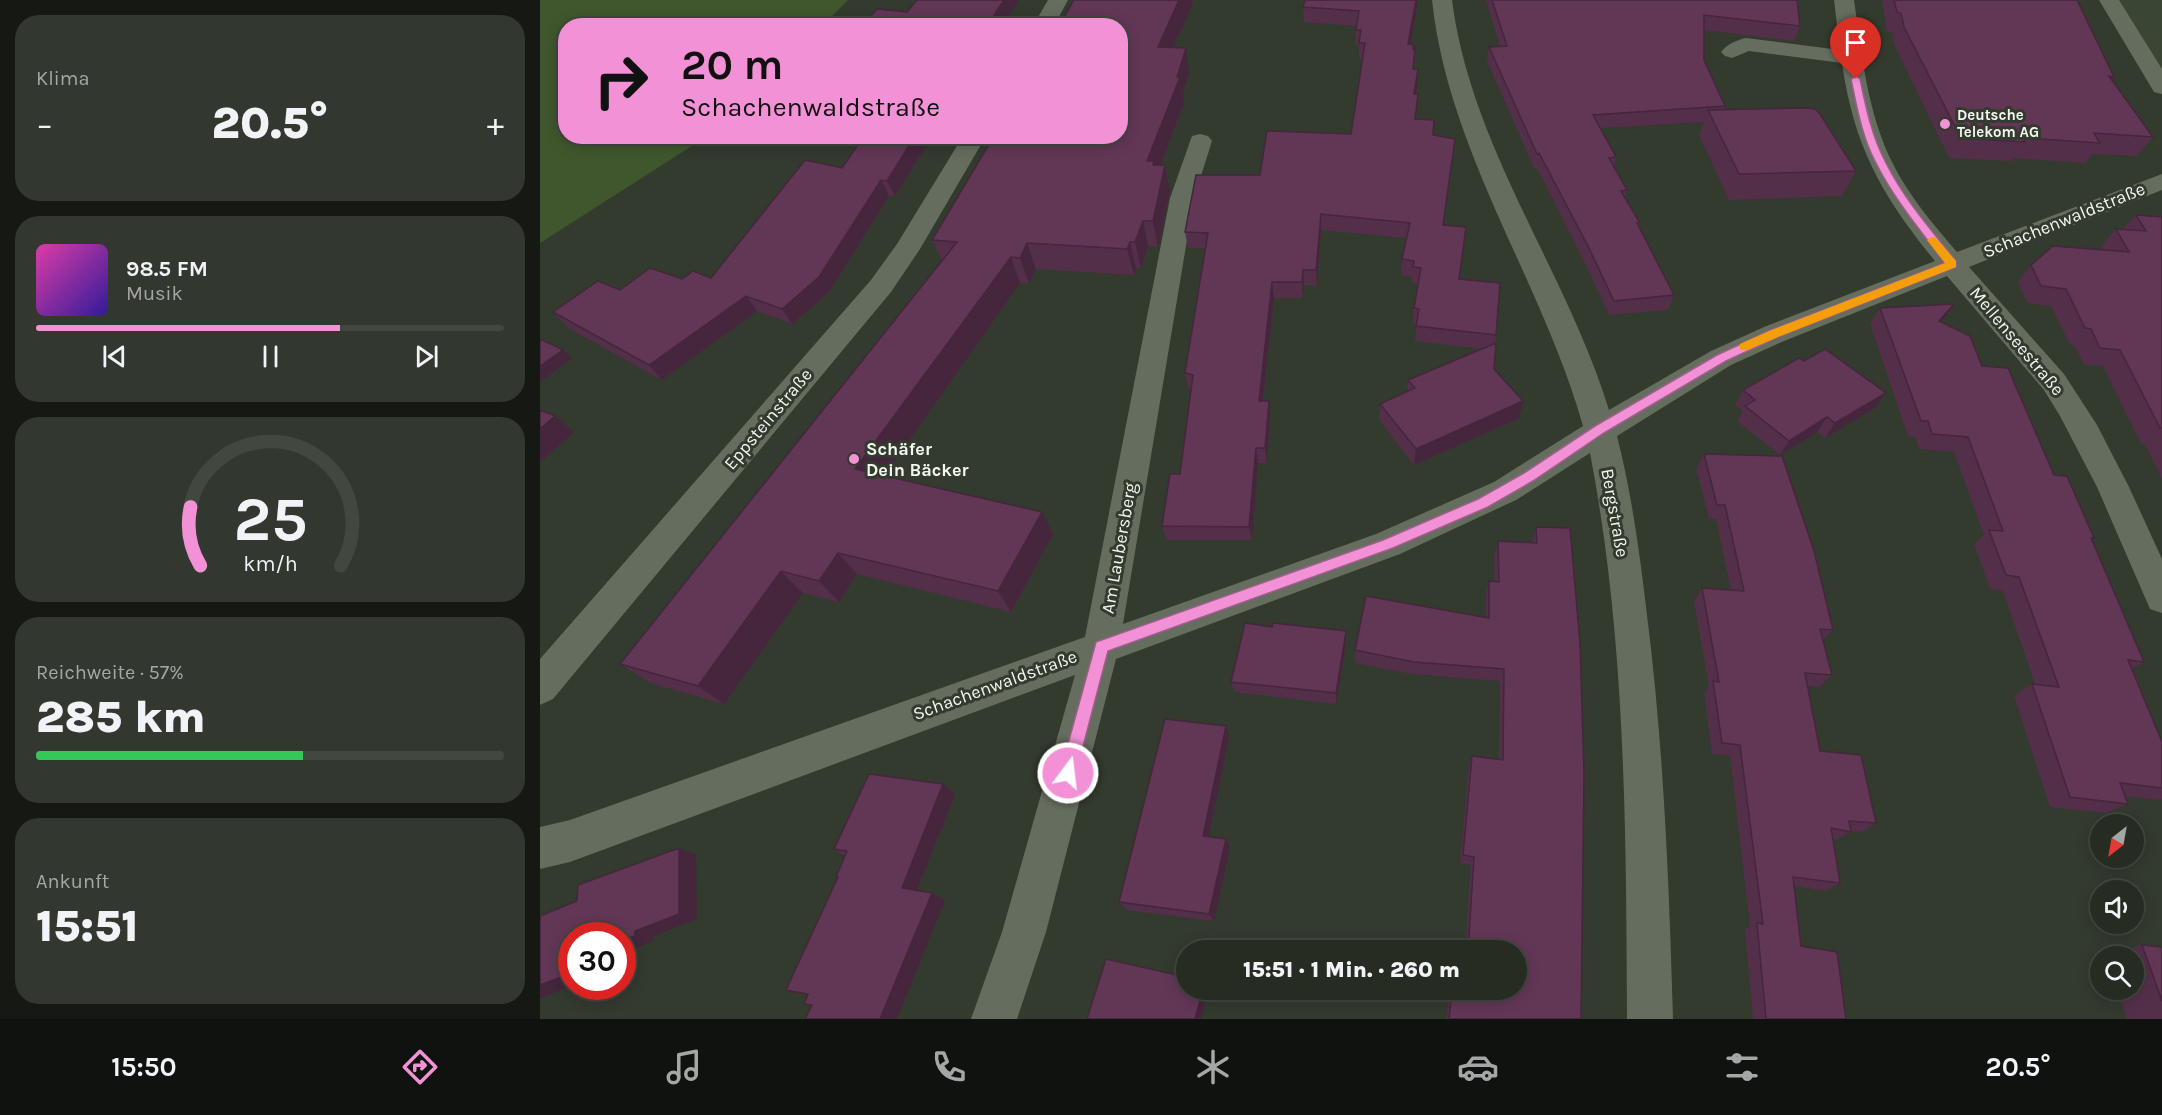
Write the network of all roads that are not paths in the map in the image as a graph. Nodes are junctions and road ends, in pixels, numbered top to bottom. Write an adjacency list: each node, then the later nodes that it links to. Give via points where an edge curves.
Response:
1 (1058, 0): 5 (street)
2 (1442, 0): 13 (street, Bergstraße, via 1450,48 1468,108 1498,189 1567,340)
3 (1844, 0): 7 (street, Mellenseestraße)
4 (2109, 0): 8 (street)
5 (1048, 18)
6 (1732, 52): 7 (street, via 1746,44)
7 (1853, 58): 12 (street, Mellenseestraße, via 1865,124 1881,163 1915,217)
8 (2162, 87)
9 (1200, 141): 15 (street, Am Laubersberg, via 1182,198)
10 (970, 144): 16 (street, Eppsteinstraße, via 881,286)
11 (2162, 181): 12 (street, Schachenwaldstraße)
12 (1952, 264): 13 (street, Schachenwaldstraße, via 1732,353); 14 (street, Mellenseestraße, via 2054,382 2071,408 2096,449)
13 (1600, 430): 15 (street, Schachenwaldstraße, via 1505,491 1388,544); 19 (street, Bergstraße, via 1621,536 1640,717 1647,823)
14 (2162, 598)
15 (1101, 647): 17 (street, Schachenwaldstraße, via 570,841); 18 (street, Am Laubersberg, via 1027,922)
16 (540, 687)
17 (540, 848)
18 (994, 1019)
19 (1650, 1019)

